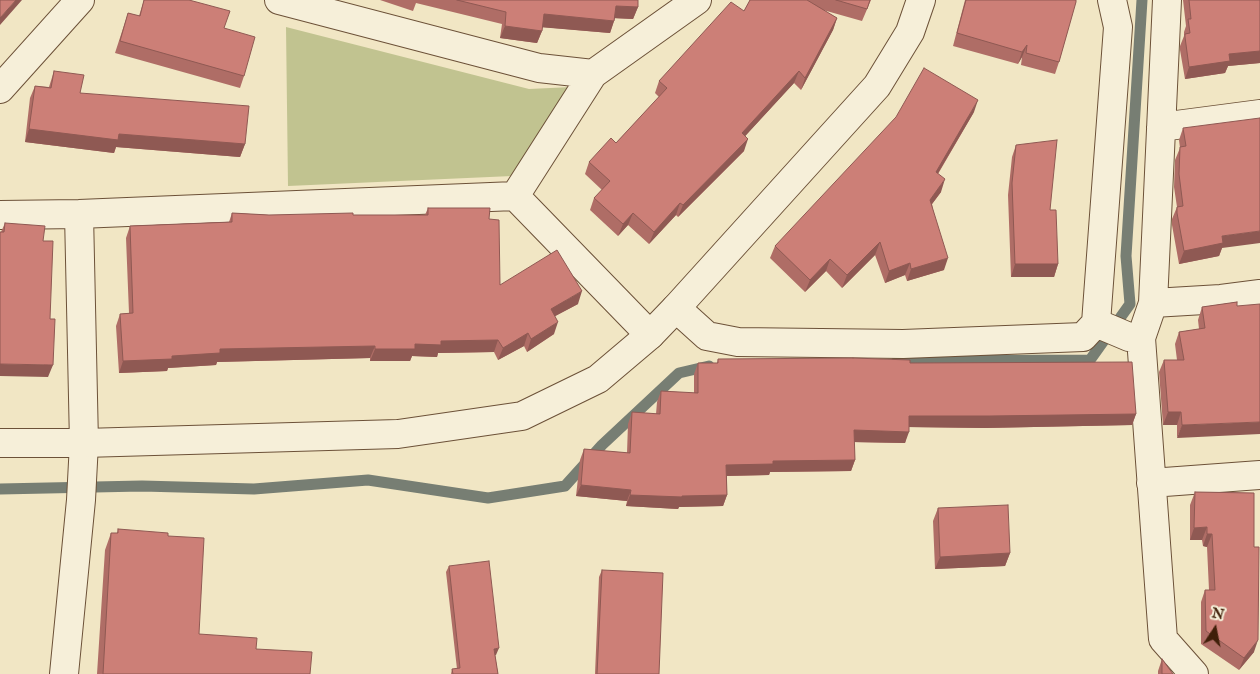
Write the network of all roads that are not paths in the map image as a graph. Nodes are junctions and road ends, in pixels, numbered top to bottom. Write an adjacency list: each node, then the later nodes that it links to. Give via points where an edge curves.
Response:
1 (80, 0): 8 (street)
2 (279, 0): 7 (street, via 540,68)
3 (697, 0): 7 (street)
4 (921, 0): 16 (street, via 910,32 877,86)
5 (1112, 0): 17 (street, via 1118,27)
6 (1168, 0): 10 (street)
7 (593, 74): 11 (street)
8 (0, 89)
9 (1260, 114): 10 (street)
10 (1161, 127): 15 (street)
11 (515, 196): 12 (street); 18 (street)
12 (79, 214): 13 (street); 21 (street)
13 (0, 216)
14 (1260, 294): 15 (street)
15 (1153, 303): 19 (street)
16 (676, 308): 17 (street, via 707,336 738,342 903,344 1083,337); 18 (street)
17 (1096, 323): 19 (street)
18 (650, 335): 21 (street, via 598,379 522,416 398,434)
19 (1135, 337): 23 (street)
20 (0, 442): 21 (street)
21 (84, 442): 24 (street)
22 (1260, 475): 23 (street)
23 (1151, 484): 25 (street, via 1163,639)
24 (64, 674)
25 (1194, 674)

